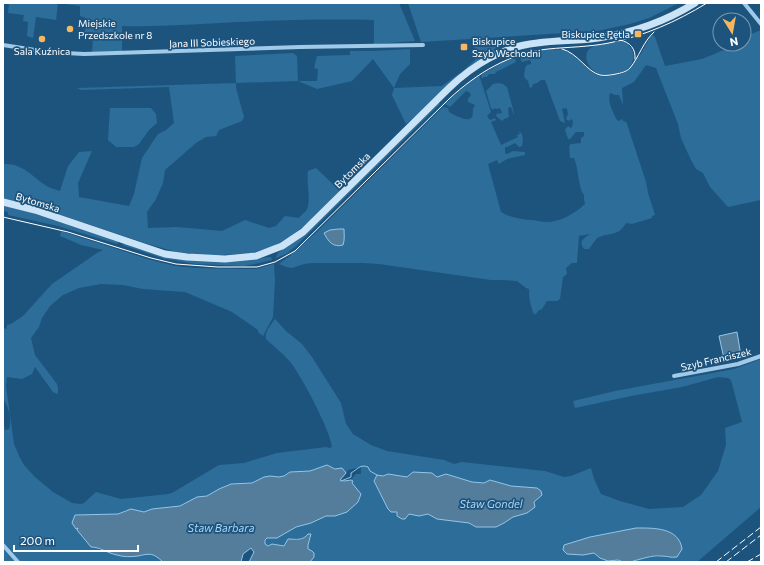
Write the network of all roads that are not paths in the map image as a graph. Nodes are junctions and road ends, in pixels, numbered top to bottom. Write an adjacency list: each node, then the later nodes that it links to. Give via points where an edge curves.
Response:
1 (696, 3): 6 (street, Bytomska, via 655,23 624,33 589,40 532,43 486,60 468,71 449,88 303,232 282,246 260,255 225,259 178,256)
2 (744, 3): 3 (street)
3 (761, 24)
4 (3, 45): 5 (street, Jana III Sobieskiego, via 84,54)
5 (423, 45)
6 (3, 202)
7 (761, 356): 8 (street, Szyb Franciszek, via 738,364)
8 (674, 376)
9 (3, 545): 10 (street)
10 (18, 562)

